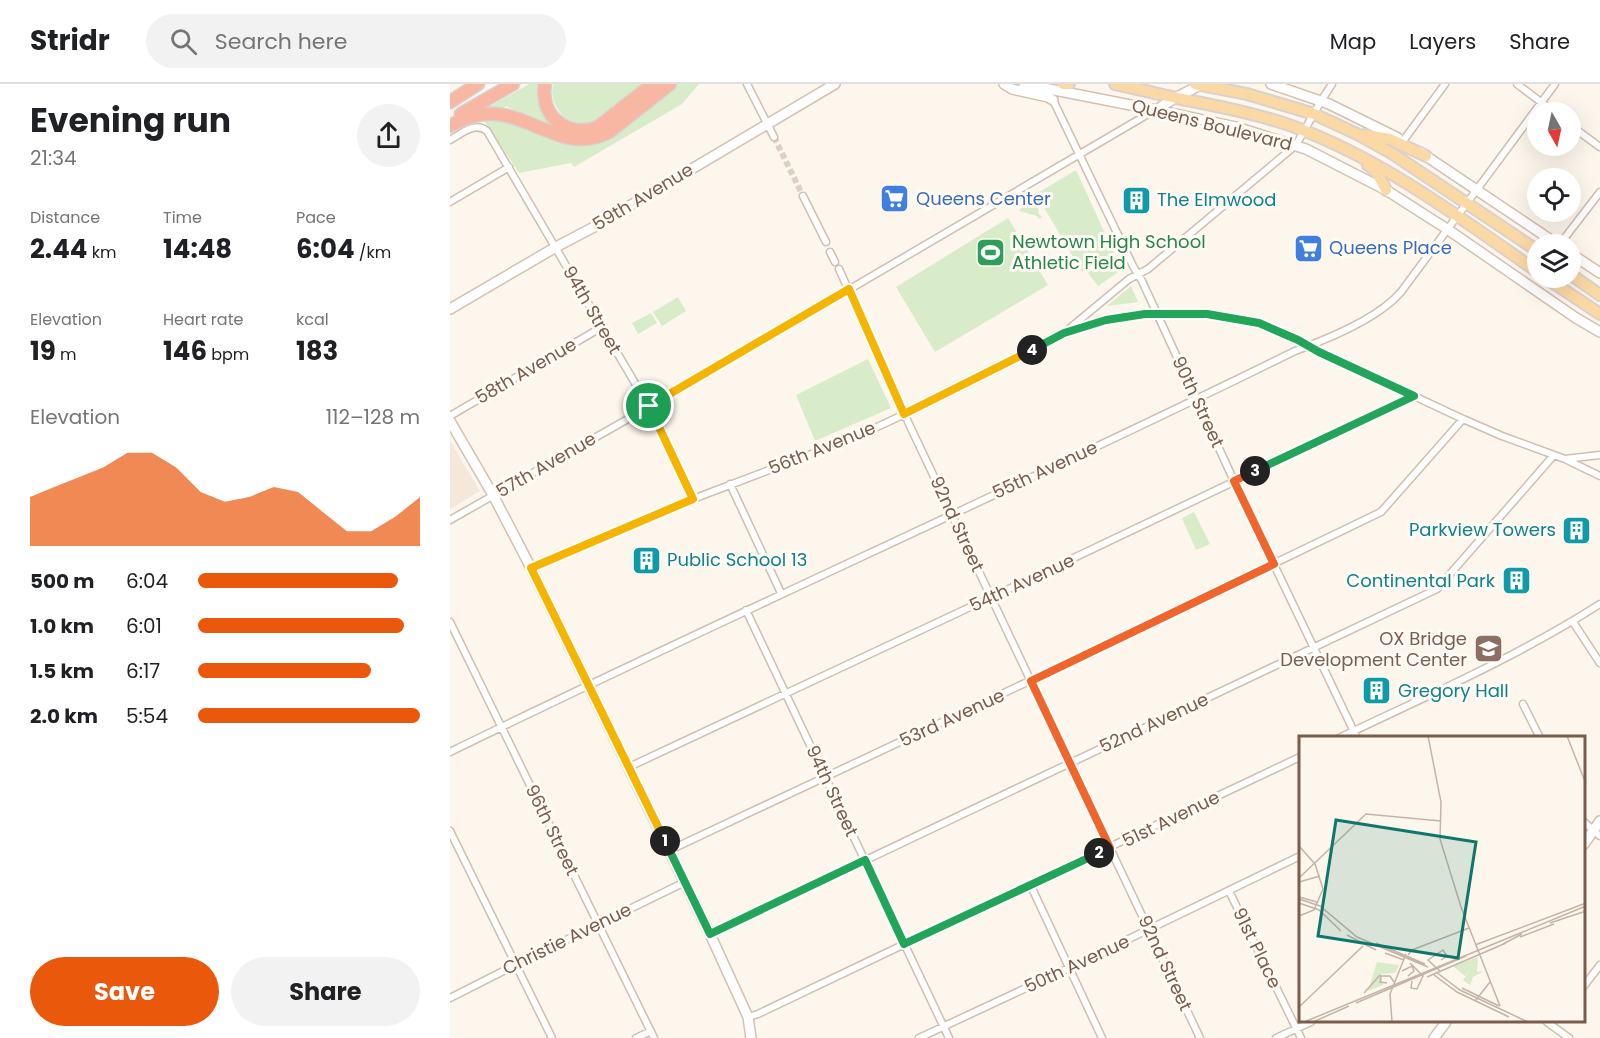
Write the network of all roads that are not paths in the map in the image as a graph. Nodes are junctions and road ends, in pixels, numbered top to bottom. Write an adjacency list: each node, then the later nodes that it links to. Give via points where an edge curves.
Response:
1 (478, 84): 22 (highway)
2 (513, 84): 27 (highway)
3 (545, 84): 4 (highway, via 550,114 566,128 580,131 598,127)
4 (653, 84)
5 (670, 84): 30 (highway, via 609,132 589,140 565,137 498,113 471,116)
6 (747, 84): 29 (street)
7 (835, 84): 29 (street, 59th Avenue)
8 (1004, 84): 20 (street)
9 (1024, 84): 25 (street, Queens Boulevard)
10 (1063, 84): 11 (main road)
11 (1069, 84)
12 (1115, 84): 19 (main road, Queens Boulevard)
13 (1199, 84): 19 (street, 57th Avenue); 26 (main road, Queens Boulevard)
14 (1271, 84): 21 (street)
15 (1332, 84): 21 (street, 56th Avenue)
16 (1445, 84): 36 (street)
17 (1517, 84): 23 (street)
18 (1555, 84): 24 (street, 55th Avenue)
19 (1175, 98): 25 (street, 57th Avenue); 31 (main road, Queens Boulevard, via 1241,111)
20 (1053, 100): 39 (street, 90th Street)
21 (1321, 100): 26 (street, 56th Avenue); 36 (street)
22 (450, 102)
23 (1540, 102)
24 (1542, 102)
25 (1156, 110): 37 (street, Queens Boulevard); 39 (street, 57th Avenue)
26 (1314, 114): 31 (street, 56th Avenue); 33 (main road, Queens Boulevard)
27 (450, 121)
28 (1527, 122): 43 (street, 55th Avenue)
29 (767, 124): 34 (street); 55 (street, 59th Avenue)
30 (450, 126)
31 (1304, 131): 37 (street, 56th Avenue); 40 (main road, Queens Boulevard)
32 (1581, 133): 38 (street)
33 (1359, 135): 41 (main road, via 1390,139); 48 (main road, Queens Boulevard)
34 (774, 137)
35 (450, 140): 42 (street, 94th Street, via 482,126)
36 (1403, 141): 41 (street)
37 (1296, 145): 44 (street, Queens Boulevard); 62 (street, 56th Avenue)
38 (1600, 147)
39 (1079, 154): 62 (street, 90th Street); 65 (street, 57th Avenue)
40 (1357, 154): 44 (main road, via 1376,171); 49 (main road, Queens Boulevard)
41 (1426, 156): 43 (street)
42 (509, 167): 47 (street); 55 (street, 94th Street)
43 (1477, 189): 48 (street, 55th Avenue); 51 (street)
44 (1386, 190): 50 (street, Queens Boulevard)
45 (1600, 192): 52 (street)
46 (803, 196): 53 (street)
47 (450, 202)
48 (1467, 202): 49 (street, 55th Avenue); 54 (main road, Queens Boulevard)
49 (1457, 215): 50 (street, 55th Avenue); 59 (main road, Queens Boulevard)
50 (1447, 229): 71 (street, Queens Boulevard); 73 (street, 55th Avenue, via 1391,302 1366,319)
51 (1544, 234)
52 (1567, 234)
53 (826, 243)
54 (1527, 243)
55 (556, 247): 67 (street, 59th Avenue); 70 (street, 94th Street)
56 (830, 252): 58 (street)
57 (1581, 261): 61 (street)
58 (835, 262)
59 (1527, 264)
60 (839, 269): 65 (street, 92nd Street)
61 (1600, 273)
62 (1138, 274): 68 (street, 90th Street); 72 (street, 56th Avenue)
63 (1581, 282): 66 (main road)
64 (1561, 288): 69 (main road)
65 (849, 289): 76 (street, 57th Avenue); 77 (street, 92nd Street)
66 (1600, 295)
67 (450, 309)
68 (1157, 314): 72 (street, via 1106,320); 73 (street, via 1207,314 1254,321); 75 (street, 90th Street)
69 (1600, 314)
70 (602, 327): 76 (street, 94th Street); 78 (street, 58th Avenue)
71 (1600, 332)
72 (1064, 333): 77 (street, 56th Avenue)
73 (1308, 346): 74 (street); 75 (street, 55th Avenue)
74 (1414, 396): 79 (street); 85 (street, 54th Avenue)
75 (1197, 398): 85 (street, 90th Street); 89 (street, 55th Avenue)
76 (649, 406): 87 (street, 57th Avenue); 88 (street, 94th Street)
77 (904, 414): 86 (street, 56th Avenue); 89 (street, 92nd Street)
78 (450, 416)
79 (1463, 419): 81 (street); 91 (street, 53rd Avenue, via 1381,512)
80 (450, 421): 87 (street)
81 (1554, 455): 83 (street); 99 (street, 52nd Avenue, via 1437,589)
82 (1600, 455): 83 (street)
83 (1565, 459): 84 (street)
84 (1600, 476)
85 (1234, 481): 91 (street, 90th Street); 94 (street, 54th Avenue)
86 (730, 484): 88 (street, 56th Avenue); 93 (street)
87 (493, 495): 90 (street, 57th Avenue); 92 (street)
88 (693, 499): 92 (street, 56th Avenue)
89 (952, 514): 93 (street, 55th Avenue); 94 (street, 92nd Street)
90 (450, 520)
91 (1274, 564): 99 (street, 90th Street); 101 (street, 53rd Avenue)
92 (531, 568): 102 (street)
93 (781, 593): 96 (street, 55th Avenue)
94 (991, 597): 101 (street, 92nd Street); 103 (street, 54th Avenue)
95 (1600, 604): 98 (street)
96 (746, 610): 102 (street, 55th Avenue); 103 (street, 94th Street)
97 (450, 622): 105 (street, 96th Street)
98 (1573, 622): 100 (street); 106 (street)
99 (1314, 648): 106 (street, 90th Street); 112 (street, 52nd Avenue)
100 (1600, 663)
101 (1031, 681): 112 (street, 92nd Street); 114 (street, 53rd Avenue)
102 (588, 685): 105 (street, 55th Avenue); 113 (street)
103 (786, 693): 113 (street, 54th Avenue); 114 (street, 94th Street)
104 (1523, 704): 109 (street)
105 (502, 727): 110 (street, 55th Avenue); 127 (street, 96th Street)
106 (1353, 731): 107 (street); 108 (street, 90th Street)
107 (1343, 736)
108 (1356, 736)
109 (1539, 736)
110 (450, 752)
111 (1299, 757): 120 (street, 51st Avenue)
112 (1070, 763): 120 (street, 92nd Street); 123 (street, 52nd Avenue)
113 (628, 767): 121 (street)
114 (825, 777): 121 (street, 53rd Avenue); 123 (street, 94th Street)
115 (1600, 821): 118 (street)
116 (1585, 823): 118 (street)
117 (450, 831): 131 (street)
118 (1597, 833): 119 (street)
119 (1585, 843)
120 (1110, 848): 125 (street, 51st Avenue); 128 (street, 92nd Street)
121 (670, 850): 124 (street)
122 (1299, 856): 126 (street, 50th Avenue)
123 (865, 860): 129 (street, 52nd Avenue); 130 (street, 94th Street)
124 (685, 882): 127 (street, Christie Avenue); 129 (street)
125 (1030, 884): 130 (street, 51st Avenue); 133 (street)
126 (1229, 891): 128 (street, 50th Avenue); 141 (street, 91st Place)
127 (598, 924): 131 (street, Christie Avenue); 142 (street, 96th Street)
128 (1149, 930): 133 (street, 50th Avenue); 150 (street, 92nd Street)
129 (710, 934): 136 (street)
130 (904, 944): 136 (street, 51st Avenue); 140 (street, 94th Street)
131 (516, 964): 135 (street, Christie Avenue); 143 (street)
132 (1600, 965): 134 (street)
133 (1069, 968): 140 (street, 50th Avenue); 149 (street)
134 (1585, 985)
135 (450, 998)
136 (748, 1017): 146 (street)
137 (1308, 1023): 141 (street)
138 (1445, 1023): 153 (street)
139 (1552, 1023): 154 (street)
140 (943, 1026): 147 (street, 50th Avenue); 148 (street, 94th Street)
141 (1296, 1028): 151 (street); 152 (street, 91st Place)
142 (651, 1031): 144 (street); 145 (street, 96th Street)
143 (552, 1038)
144 (636, 1038)
145 (654, 1038)
146 (751, 1038)
147 (919, 1038)
148 (949, 1038)
149 (1102, 1038)
150 (1200, 1038)
151 (1276, 1038)
152 (1300, 1038)
153 (1434, 1038)
154 (1569, 1038)

